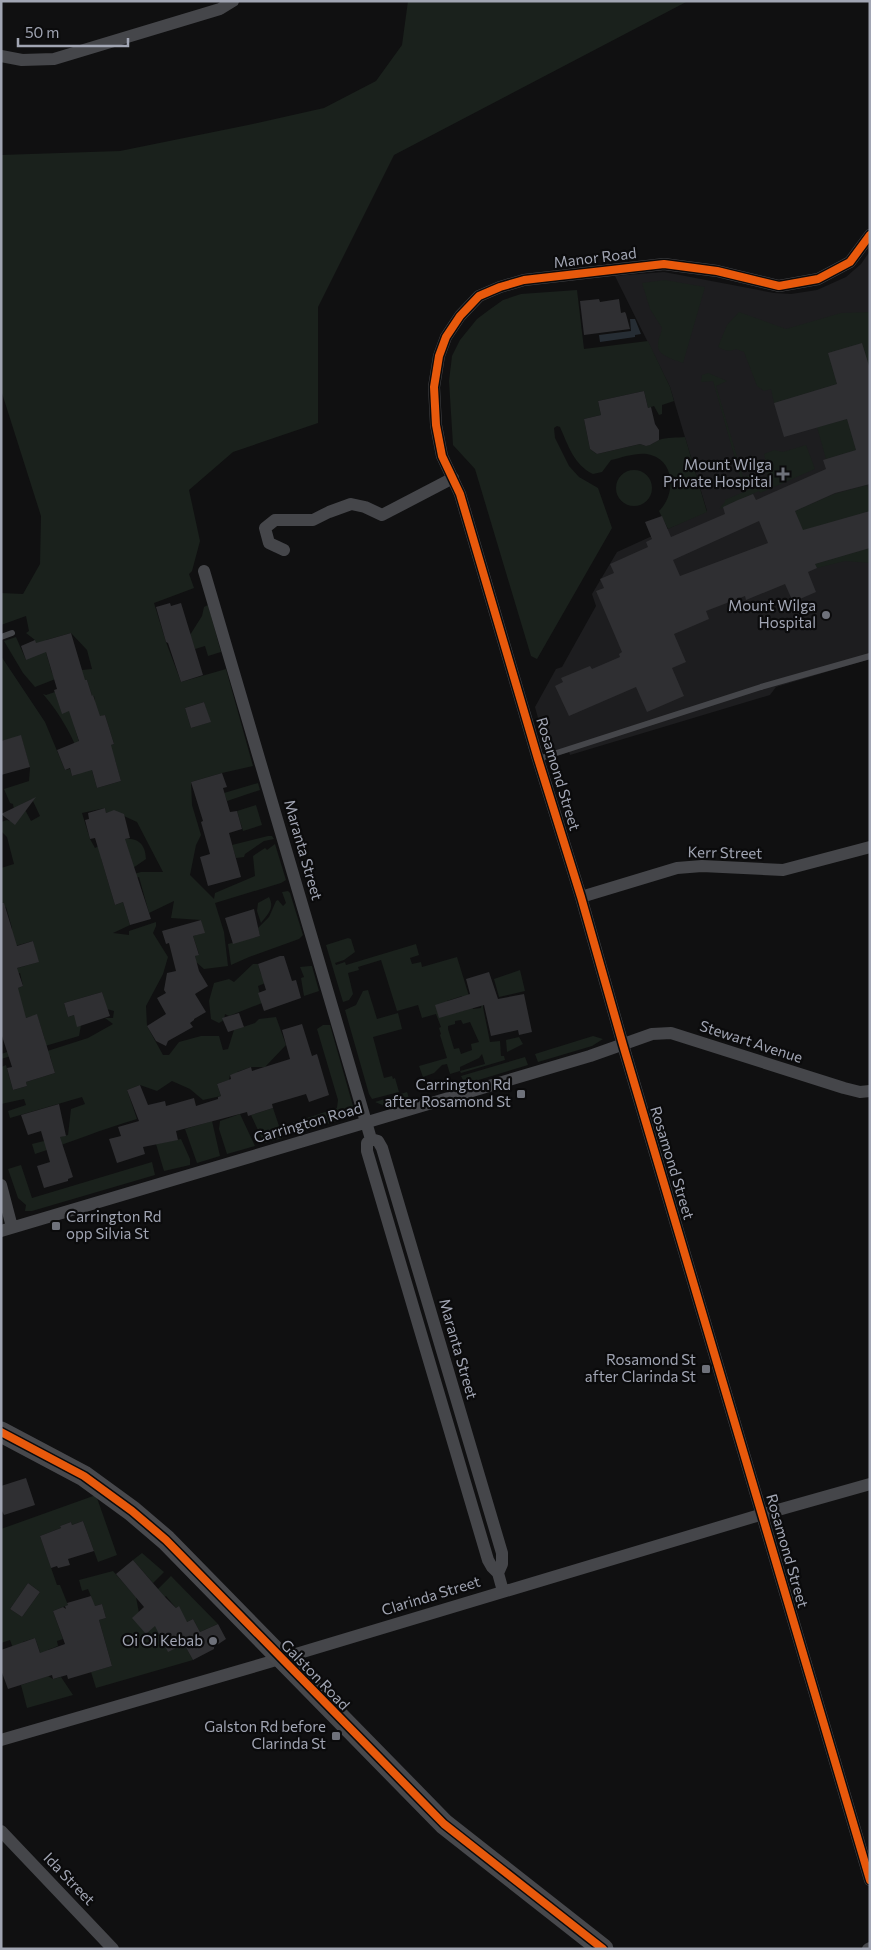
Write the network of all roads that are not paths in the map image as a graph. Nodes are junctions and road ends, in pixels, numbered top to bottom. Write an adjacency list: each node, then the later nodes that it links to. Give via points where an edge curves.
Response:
1 (233, 1): 2 (street, via 220,9 54,59 22,60)
2 (1, 56)
3 (870, 234): 4 (street, Manor Road, via 850,262 818,279 779,286 717,271 664,264 524,280 479,296 446,337 439,356 434,387)
4 (442, 456): 5 (street, Rosamond Street)
5 (453, 478): 6 (street, via 382,515 351,504 313,520 275,520 265,528 266,535 269,543); 11 (street, Rosamond Street)
6 (284, 550)
7 (204, 571): 16 (street, Maranta Street)
8 (12, 633): 9 (lane)
9 (1, 637)
10 (869, 656): 11 (lane, Rosamond Street)
11 (538, 759): 13 (street, Rosamond Street)
12 (870, 847): 13 (street, Kerr Street, via 784,870 677,868)
13 (581, 898): 14 (street, Rosamond Street)
14 (623, 1045): 15 (street, Stewart Avenue, via 652,1034 670,1033 844,1088); 16 (street, Carrington Road); 21 (street, Rosamond Street)
15 (870, 1091)
16 (366, 1123): 18 (street, Carrington Road); 22 (street, Maranta Street, via 371,1139 378,1141 382,1148 502,1554 498,1573)
17 (1, 1185): 18 (street)
18 (7, 1229)
19 (1, 1432): 23 (main road, Galston Road, via 84,1476 149,1525)
20 (870, 1484): 21 (street, Clarinda Street)
21 (762, 1514): 22 (street, Clarinda Street); 26 (street, Rosamond Street)
22 (503, 1591): 23 (street, Clarinda Street)
23 (281, 1658): 24 (street, Clarinda Street); 28 (main road, Galston Road, via 444,1824)
24 (1, 1740)
25 (1, 1831): 27 (street, Ida Street)
26 (870, 1880)
27 (113, 1949)
28 (603, 1949)

